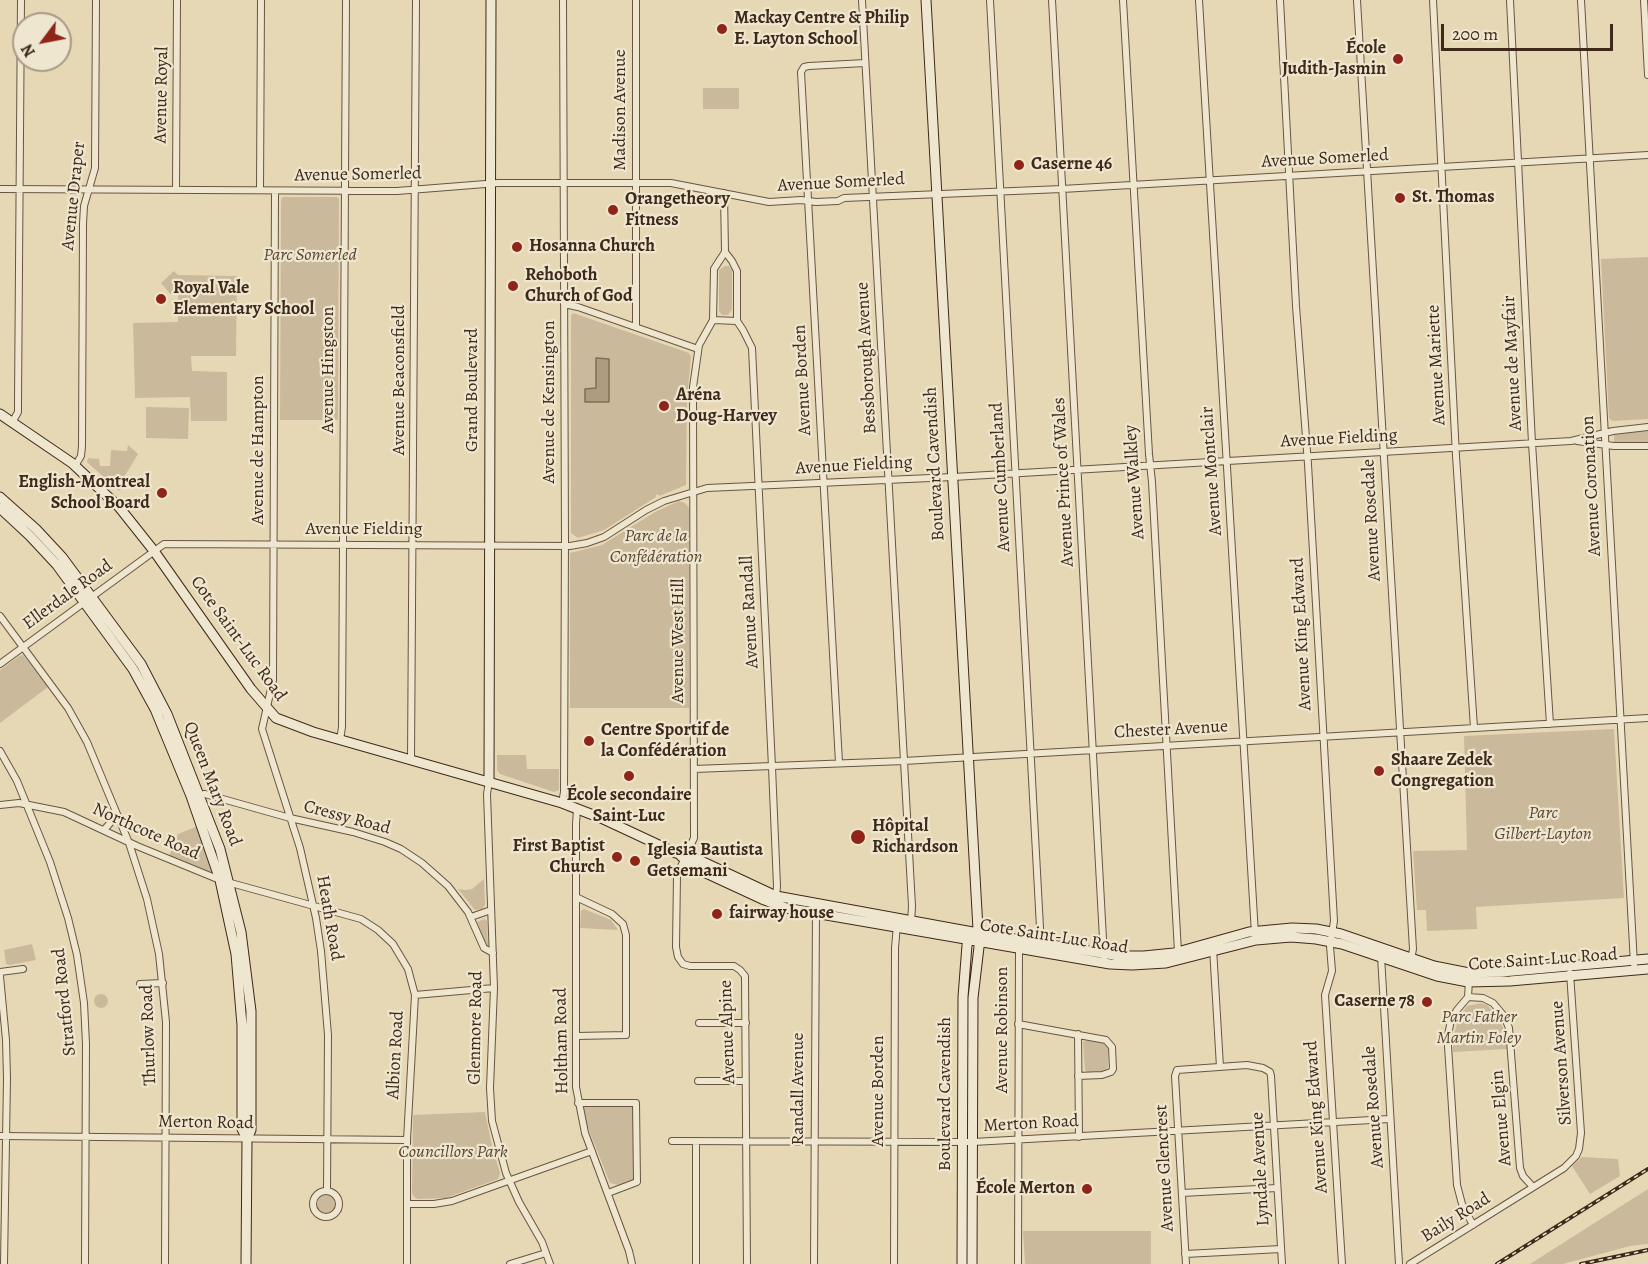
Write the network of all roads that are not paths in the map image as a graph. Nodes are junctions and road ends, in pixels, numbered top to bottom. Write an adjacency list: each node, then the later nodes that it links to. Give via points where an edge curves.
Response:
1 (21, 0): 36 (street)
2 (96, 0): 37 (street, Avenue Draper, via 95,168)
3 (177, 0): 39 (street, Avenue Royal)
4 (261, 0): 40 (street)
5 (346, 0): 41 (street, Avenue Hingston)
6 (416, 0): 43 (street, Avenue Beaconsfield)
7 (491, 0): 33 (main road, Grand Boulevard)
8 (563, 0): 31 (street, Avenue de Kensington)
9 (636, 0): 32 (street, Madison Avenue)
10 (862, 0): 22 (street, Bessborough Avenue)
11 (926, 0): 46 (main road, Boulevard Cavendish)
12 (990, 0): 44 (street, Avenue Cumberland)
13 (1052, 0): 38 (street, Avenue Prince of Wales)
14 (1123, 0): 34 (street, Avenue Walkley)
15 (1199, 0): 30 (street, Avenue Montclair)
16 (1280, 0): 29 (street, Avenue King Edward)
17 (1357, 0): 28 (street, Avenue Rosedale)
18 (1433, 0): 27 (street, Avenue Mariette)
19 (1510, 0): 26 (street, Avenue de Mayfair)
20 (1581, 0): 25 (street, Avenue Coronation)
21 (1644, 0): 23 (street)
22 (866, 63): 47 (street, Bessborough Avenue); 48 (street, Avenue Borden, via 804,68 801,72)
23 (1648, 75)
24 (1648, 155): 25 (street, Avenue Somerled)
25 (1589, 158): 26 (street, Avenue Somerled); 58 (street, Avenue Coronation)
26 (1518, 163): 27 (street, Avenue Somerled); 60 (street, Avenue de Mayfair)
27 (1441, 167): 28 (street, Avenue Somerled); 63 (street, Avenue Mariette)
28 (1367, 172): 29 (street, Avenue Somerled); 64 (street, Avenue Rosedale)
29 (1290, 176): 30 (street, Avenue Somerled); 65 (street, Avenue King Edward)
30 (1209, 181): 34 (street, Avenue Somerled); 66 (street, Avenue Montclair)
31 (564, 183): 32 (street, Avenue Somerled); 33 (street, Avenue Somerled); 50 (street, Avenue de Kensington)
32 (636, 183): 45 (street, Avenue Somerled, via 671,183); 53 (street, Madison Avenue)
33 (490, 184): 43 (street, Avenue Somerled); 81 (main road, Grand Boulevard)
34 (1135, 185): 38 (street, Avenue Somerled); 67 (street, Avenue Walkley)
35 (0, 189): 36 (street, Avenue Somerled)
36 (20, 189): 37 (street, Avenue Somerled); 56 (street, via 18,408)
37 (90, 189): 39 (street, Avenue Somerled); 68 (street, Avenue Draper, via 83,224 81,452)
38 (1062, 189): 44 (street, Avenue Somerled); 69 (street, Avenue Prince of Wales)
39 (176, 190): 40 (street, Avenue Somerled)
40 (260, 190): 42 (street, Avenue Somerled)
41 (345, 190): 42 (street, Avenue Somerled); 43 (street, Avenue Somerled); 79 (street, Avenue Hingston)
42 (275, 191): 78 (street, Avenue de Hampton)
43 (415, 191): 80 (street, Avenue Beaconsfield)
44 (1000, 192): 46 (street, Avenue Somerled); 70 (street, Avenue Cumberland)
45 (724, 193): 48 (street, Avenue Somerled, via 770,202); 49 (street, Avenue West Hill)
46 (937, 194): 47 (street, Avenue Somerled); 71 (main road, Boulevard Cavendish)
47 (873, 197): 48 (street, Avenue Somerled); 72 (street, Bessborough Avenue)
48 (808, 201): 73 (street, Avenue Borden)
49 (725, 252): 51 (street, Avenue West Hill, via 714,269); 52 (street, Avenue Randall, via 737,271)
50 (564, 304): 53 (street); 82 (street, Avenue de Kensington)
51 (713, 320): 52 (street); 54 (street, Avenue West Hill)
52 (737, 321): 74 (street, Avenue Randall, via 752,348)
53 (636, 327): 54 (street)
54 (698, 349): 75 (street, Avenue West Hill, via 693,396)
55 (0, 414): 56 (main road, Cote Saint-Luc Road)
56 (13, 422): 68 (main road, Cote Saint-Luc Road)
57 (1648, 427): 58 (street, Avenue Fielding)
58 (1604, 433): 59 (street, Avenue Fielding); 61 (street, Avenue Coronation)
59 (1570, 441): 60 (street, Avenue Fielding); 61 (street, Avenue Fielding)
60 (1532, 443): 63 (street, Avenue Fielding); 91 (street, Avenue de Mayfair)
61 (1605, 445): 62 (street, Avenue Fielding); 90 (street, Avenue Coronation)
62 (1648, 446)
63 (1456, 448): 64 (street, Avenue Fielding); 92 (street, Avenue Mariette)
64 (1383, 452): 65 (street, Avenue Fielding); 93 (street, Avenue Rosedale)
65 (1307, 456): 66 (street, Avenue Fielding); 94 (street, Avenue King Edward)
66 (1226, 461): 67 (street, Avenue Fielding); 96 (street, Avenue Montclair)
67 (1150, 465): 69 (street, Avenue Fielding); 97 (street, Avenue Walkley)
68 (75, 466): 83 (main road, Cote Saint-Luc Road, via 113,501)
69 (1078, 470): 70 (street, Avenue Fielding); 98 (street, Avenue Prince of Wales)
70 (1016, 473): 71 (street, Avenue Fielding); 100 (street, Avenue Cumberland)
71 (953, 477): 72 (street, Avenue Fielding); 101 (main road, Boulevard Cavendish)
72 (889, 480): 73 (street, Avenue Fielding); 103 (street, Bessborough Avenue)
73 (824, 483): 74 (street, Avenue Fielding); 104 (street, Avenue Borden)
74 (758, 485): 75 (street, Avenue Fielding); 105 (street, Avenue Randall)
75 (694, 491): 82 (street, Avenue Fielding, via 650,507 600,538); 106 (street, Avenue West Hill)
76 (0, 496): 84 (main road, Queen Mary Road, via 50,544)
77 (0, 508): 84 (main road, Queen Mary Road)
78 (274, 545): 79 (street, Avenue Fielding); 83 (street, Avenue Fielding, via 167,544); 88 (street, Avenue de Hampton, via 273,680)
79 (343, 545): 80 (street, Avenue Fielding); 95 (street, Avenue Hingston)
80 (414, 545): 81 (street, Avenue Fielding); 102 (street, Avenue Beaconsfield)
81 (489, 546): 82 (street, Avenue Fielding); 107 (main road, Grand Boulevard)
82 (565, 546): 109 (street, Avenue de Kensington)
83 (154, 551): 84 (street, Ellerdale Road); 88 (main road, Cote Saint-Luc Road)
84 (88, 599): 86 (street, Ellerdale Road); 108 (main road, Queen Mary Road, via 148,694)
85 (0, 616): 86 (street, Thurlow Road)
86 (24, 646): 87 (street, Ellerdale Road); 113 (street, Thurlow Road, via 78,724)
87 (0, 664)
88 (267, 709): 95 (main road, Cote Saint-Luc Road, via 289,724); 114 (street, Heath Road, via 263,732)
89 (1648, 718): 90 (street, Chester Avenue)
90 (1621, 720): 91 (street, Chester Avenue); 140 (street, Avenue Coronation)
91 (1550, 724): 92 (street, Chester Avenue)
92 (1474, 728): 93 (street, Chester Avenue)
93 (1400, 732): 94 (street, Chester Avenue); 139 (street, Avenue Rosedale)
94 (1323, 736): 96 (street, Chester Avenue); 130 (street, Avenue King Edward)
95 (340, 740): 102 (main road, Cote Saint-Luc Road)
96 (1243, 742): 97 (street, Chester Avenue); 129 (street, Avenue Montclair)
97 (1166, 745): 98 (street, Chester Avenue); 136 (street, Avenue Walkley)
98 (1093, 750): 100 (street, Chester Avenue); 137 (street, Avenue Prince of Wales)
99 (0, 751): 111 (street, Stratford Road)
100 (1031, 753): 101 (street, Chester Avenue); 133 (street, Avenue Cumberland)
101 (968, 756): 103 (street, Chester Avenue); 128 (main road, Boulevard Cavendish)
102 (411, 760): 107 (main road, Cote Saint-Luc Road)
103 (904, 761): 104 (street, Chester Avenue); 127 (street, Bessborough Avenue)
104 (839, 764): 105 (street, Chester Avenue)
105 (772, 767): 106 (street, Chester Avenue); 121 (street, Avenue Randall)
106 (694, 769): 117 (street, Avenue West Hill, via 694,838)
107 (489, 781): 109 (main road, Cote Saint-Luc Road); 124 (street, Glenmore Road)
108 (195, 795): 114 (street, Cressy Road, via 205,794); 118 (main road, Queen Mary Road); 119 (main road, Queen Mary Road, via 216,837)
109 (562, 803): 112 (main road, Cote Saint-Luc Road)
110 (0, 805): 111 (street, Northcote Road)
111 (27, 805): 115 (street, Northcote Road, via 64,812); 168 (street, Stratford Road, via 57,879 77,955 85,1021)
112 (578, 809): 117 (main road, Cote Saint-Luc Road); 120 (street, Holtham Road)
113 (117, 812): 115 (street); 116 (street, Thurlow Road)
114 (290, 818): 122 (street, Heath Road); 125 (street, Cressy Road, via 353,832 401,849 448,886)
115 (104, 830): 116 (street, Northcote Road)
116 (129, 843): 118 (street, Northcote Road); 146 (street, Thurlow Road, via 149,908)
117 (682, 856): 121 (main road, Cote Saint-Luc Road, via 695,868); 153 (street, Avenue Alpine, via 676,880 678,957 690,966 730,966 741,970 746,980)
118 (220, 880): 119 (street, Northcote Road); 151 (main road, Queen Mary Road)
119 (230, 884): 122 (street, Northcote Road); 151 (main road, Queen Mary Road, via 241,932)
120 (576, 897): 156 (street, Holtham Road); 156 (street, via 616,916 625,930 626,1035)
121 (775, 900): 123 (main road, Cote Saint-Luc Road)
122 (313, 906): 149 (street, Albion Road, via 361,919 378,930 402,957); 172 (street, Heath Road, via 326,1002)
123 (817, 909): 126 (main road, Cote Saint-Luc Road); 177 (street, Randall Avenue)
124 (491, 910): 125 (street); 134 (street, Glenmore Road)
125 (471, 917): 134 (street, Cressy Road, via 484,948)
126 (897, 923): 127 (main road, Cote Saint-Luc Road); 179 (street, Avenue Borden)
127 (910, 925): 128 (main road, Cote Saint-Luc Road)
128 (975, 935): 131 (main road, Cote Saint-Luc Road); 180 (main road, Boulevard Cavendish)
129 (1255, 936): 130 (main road, Cote Saint-Luc Road); 132 (main road, Cote Saint-Luc Road)
130 (1332, 937): 135 (main road, Cote Saint-Luc Road); 164 (street, Avenue King Edward, via 1332,971 1325,995)
131 (1020, 944): 133 (main road, Cote Saint-Luc Road); 154 (street, Avenue Robinson)
132 (1212, 947): 136 (main road, Cote Saint-Luc Road); 158 (street)
133 (1040, 948): 137 (main road, Cote Saint-Luc Road)
134 (493, 952): 148 (street, Glenmore Road)
135 (1382, 953): 139 (main road, Cote Saint-Luc Road); 163 (street, Avenue Rosedale)
136 (1179, 956): 137 (main road, Cote Saint-Luc Road)
137 (1103, 958)
138 (1648, 960): 140 (main road, Cote Saint-Luc Road)
139 (1411, 963): 145 (main road, Cote Saint-Luc Road, via 1443,978)
140 (1634, 965): 142 (main road, Cote Saint-Luc Road); 143 (main road, Cote Saint-Luc Road)
141 (23, 969): 144 (street)
142 (1648, 969)
143 (1570, 971): 145 (main road, Cote Saint-Luc Road); 182 (street, Silverson Avenue, via 1581,1132)
144 (0, 974): 157 (street)
145 (1468, 978): 150 (street)
146 (163, 983): 147 (street); 170 (street, Thurlow Road, via 167,1031)
147 (140, 984)
148 (494, 988): 149 (street); 183 (street, Glenmore Road, via 490,1112)
149 (415, 995): 173 (street, Albion Road)
150 (1468, 997): 184 (street, Avenue Elgin, via 1493,1003 1509,1028 1520,1168); 190 (street, via 1451,1020 1448,1046 1457,1185)
151 (246, 1003): 171 (main road, Queen Mary Road, via 251,1130)
152 (699, 1023): 153 (street)
153 (746, 1023): 161 (street, Avenue Alpine)
154 (1018, 1024): 155 (street); 174 (street, Avenue Robinson)
155 (1078, 1034): 159 (street); 159 (street, via 1110,1043 1113,1069 1102,1075)
156 (576, 1036): 162 (street, Holtham Road)
157 (3, 1055): 167 (street)
158 (1220, 1067): 165 (street, Lyndale Avenue, via 1247,1065 1270,1072); 166 (street, Avenue Glencrest, via 1177,1070)
159 (1078, 1076): 169 (street)
160 (699, 1081): 161 (street)
161 (745, 1081): 176 (street, Avenue Alpine)
162 (578, 1103): 181 (street, Holtham Road); 187 (street, via 636,1103 637,1182)
163 (1390, 1119): 164 (street, Merton Road); 212 (street, Avenue Rosedale)
164 (1333, 1123): 165 (street, Merton Road); 211 (street, Avenue King Edward)
165 (1273, 1126): 166 (street, Merton Road); 185 (street, Lyndale Avenue)
166 (1178, 1131): 169 (street, Merton Road); 188 (street, Avenue Glencrest)
167 (3, 1136): 168 (street, Merton Road); 194 (street)
168 (86, 1137): 170 (street, Merton Road); 195 (street, Stratford Road)
169 (1079, 1137): 174 (street, Merton Road)
170 (166, 1138): 171 (street, Merton Road); 196 (street, Thurlow Road)
171 (247, 1138): 172 (street, Merton Road); 197 (main road, Queen Mary Road)
172 (327, 1139): 173 (street, Merton Road); 186 (street, Heath Road)
173 (407, 1140): 189 (street, Albion Road)
174 (1018, 1140): 180 (street, Merton Road); 208 (street, Avenue Robinson)
175 (696, 1141): 176 (street, Merton Road); 178 (street, Merton Road); 202 (street)
176 (747, 1141): 177 (street, Merton Road); 203 (street, Avenue Alpine)
177 (814, 1141): 179 (street, Merton Road); 204 (street, Randall Avenue)
178 (672, 1142)
179 (894, 1142): 180 (street, Merton Road); 205 (street, Avenue Borden)
180 (968, 1142): 206 (main road, Boulevard Cavendish); 207 (main road, Boulevard Cavendish)
181 (592, 1151): 183 (street); 187 (street, Holtham Road)
182 (1576, 1156): 184 (street, Baily Road)
183 (509, 1181): 189 (street, via 452,1201); 192 (street, Glenmore Road)
184 (1533, 1187): 190 (street, Baily Road)
185 (1277, 1188): 188 (street); 191 (street, Lyndale Avenue)
186 (327, 1191): 186 (street, via 316,1196 313,1204 316,1212 328,1217 338,1210 339,1202 335,1194)
187 (608, 1193): 201 (street, Holtham Road)
188 (1182, 1193): 193 (street, Avenue Glencrest)
189 (407, 1204): 198 (street, Albion Road)
190 (1473, 1225): 213 (street, Baily Road)
191 (1281, 1249): 193 (street); 210 (street, Lyndale Avenue)
192 (546, 1252): 199 (street); 200 (street, Glenmore Road)
193 (1185, 1254): 209 (street, Avenue Glencrest)
194 (4, 1264)
195 (85, 1264)
196 (165, 1264)
197 (246, 1264)
198 (407, 1264)
199 (510, 1264)
200 (550, 1264)
201 (632, 1264)
202 (696, 1264)
203 (747, 1264)
204 (814, 1264)
205 (894, 1264)
206 (962, 1264)
207 (972, 1264)
208 (1018, 1264)
209 (1186, 1264)
210 (1282, 1264)
211 (1342, 1264)
212 (1399, 1264)
213 (1410, 1264)

